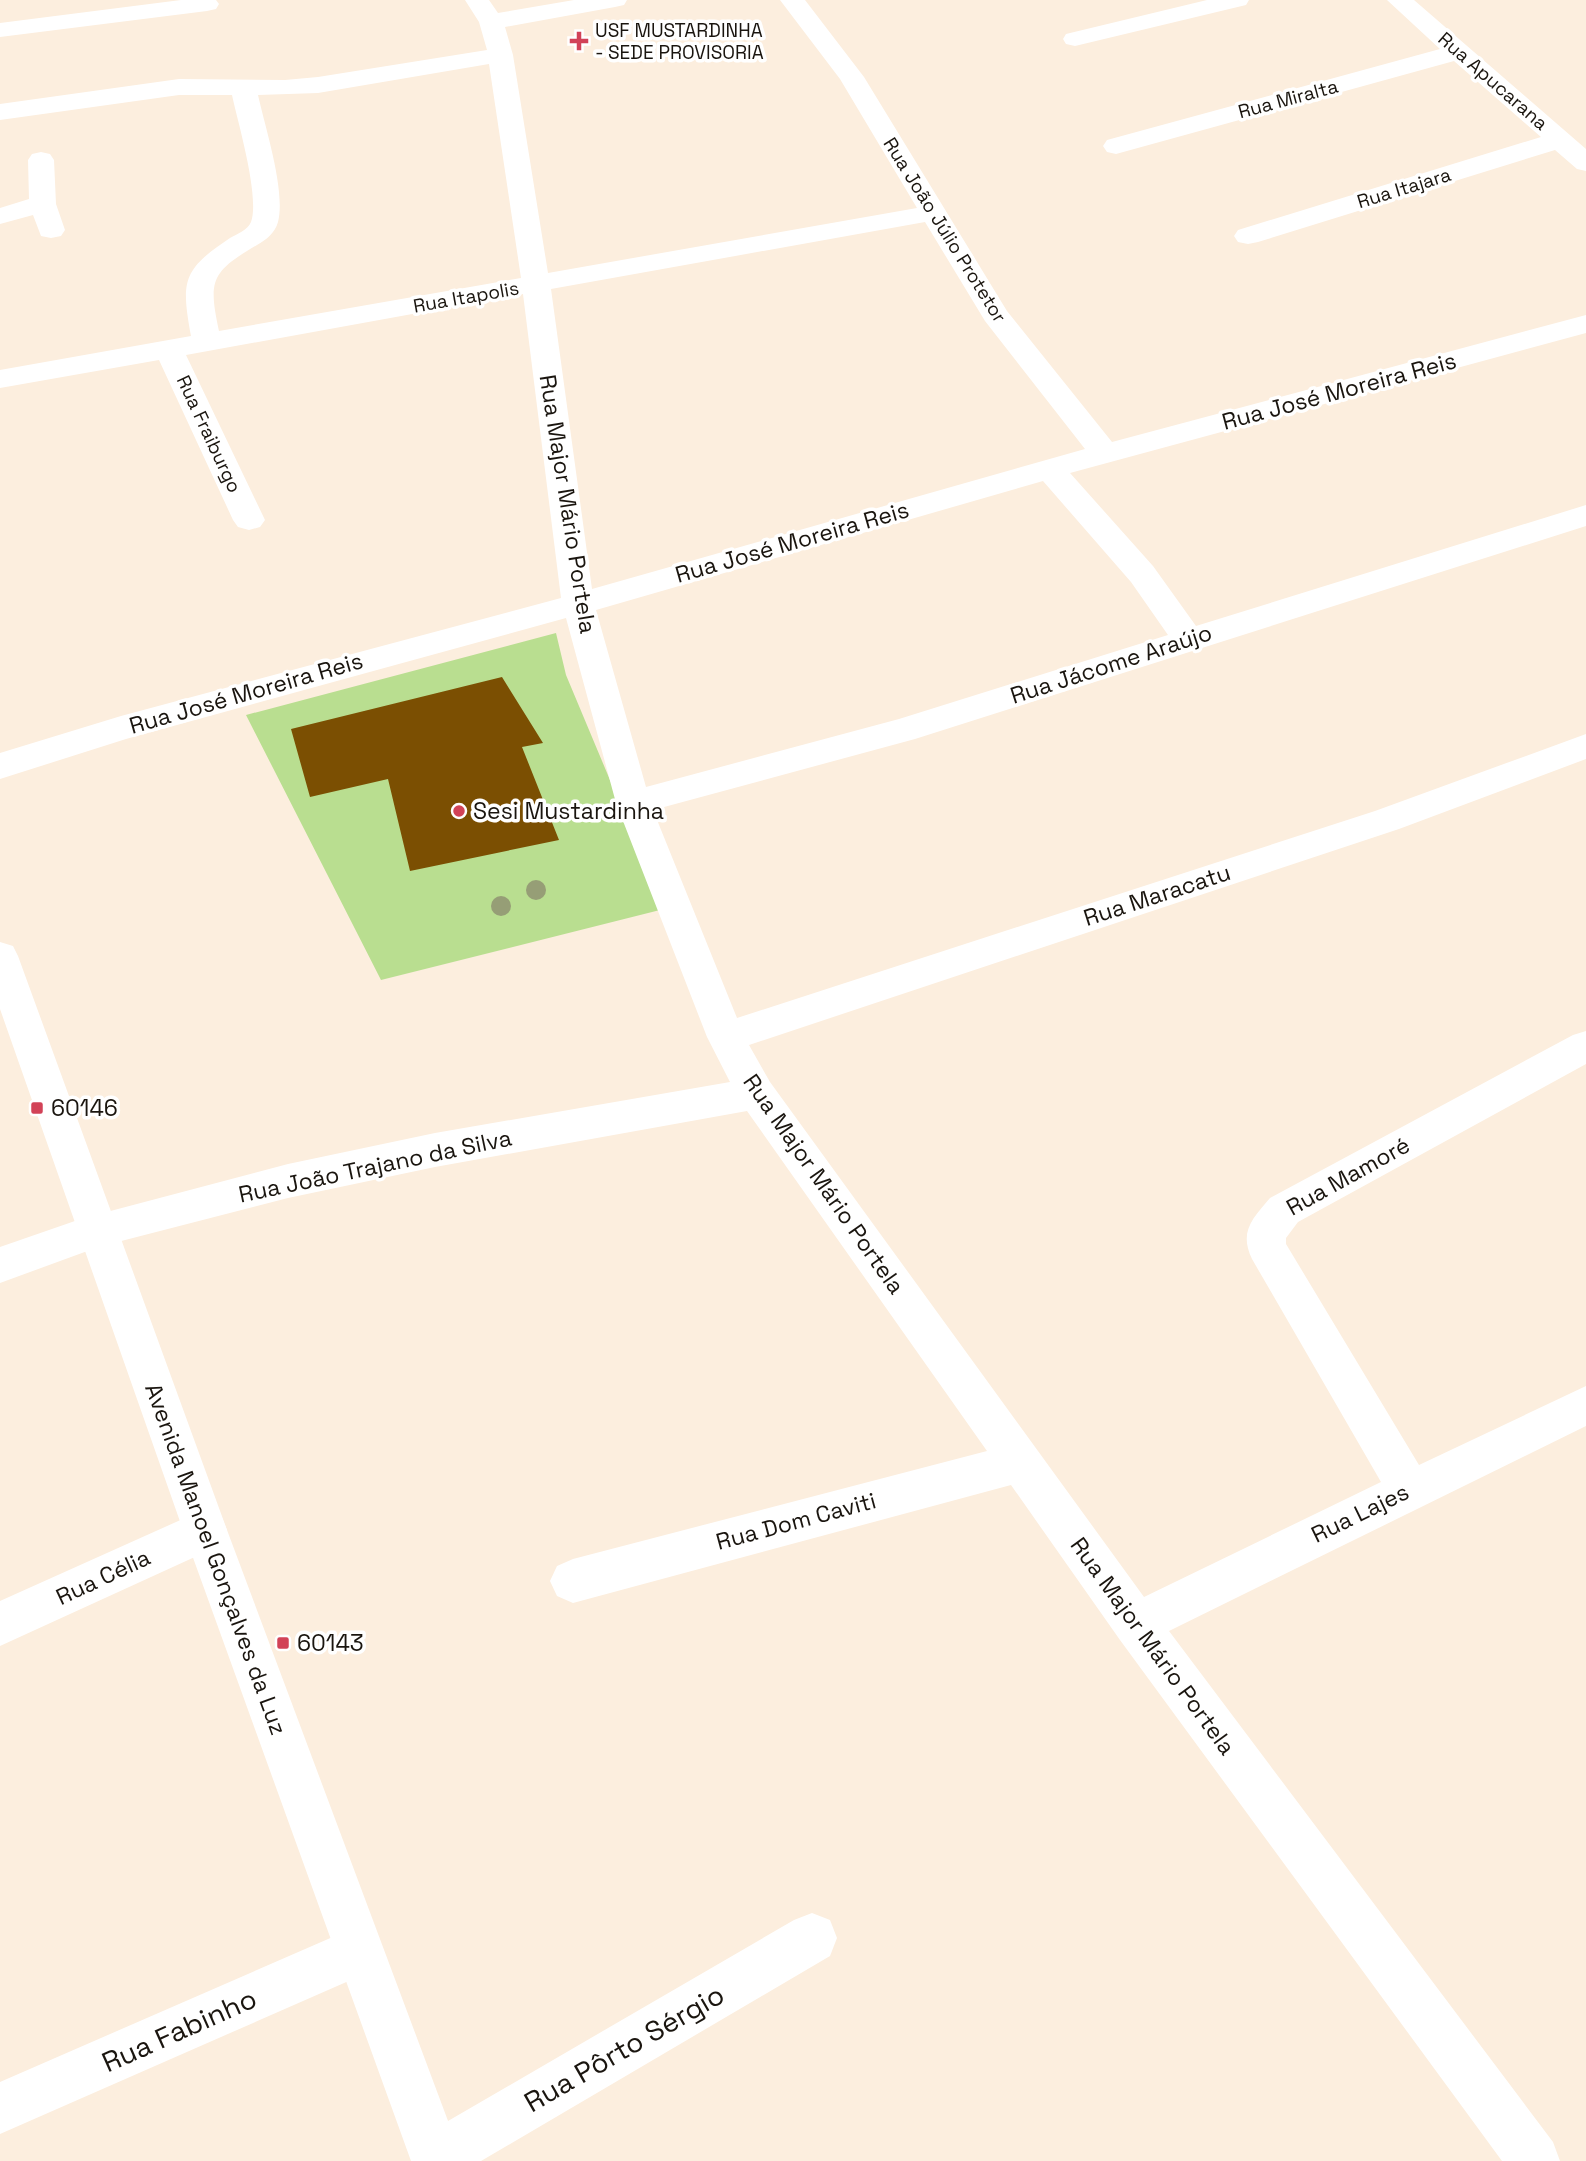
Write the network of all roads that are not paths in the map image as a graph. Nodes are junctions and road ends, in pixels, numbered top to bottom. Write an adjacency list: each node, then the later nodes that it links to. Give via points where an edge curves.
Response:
1 (615, 0): 6 (street)
2 (792, 0): 18 (street, Rua João Júlio Protetor, via 851,78)
3 (1237, 0): 8 (street)
4 (1399, 0): 9 (street, Rua Apucarana)
5 (207, 4): 7 (street)
6 (484, 11): 10 (street, Rua Major Mário Portela)
7 (0, 30)
8 (1075, 39)
9 (1460, 51): 13 (street, Rua Apucarana); 14 (street, Rua Miralta)
10 (500, 55): 11 (street, via 318,85); 22 (street, Rua Major Mário Portela)
11 (243, 86): 12 (street, via 178,87); 24 (street, Rua Fraiburgo, via 266,200 265,222 200,276 197,290)
12 (0, 112)
13 (1560, 140): 16 (street, Rua Apucarana); 21 (street, Rua Itajara)
14 (1116, 146)
15 (41, 160): 17 (street)
16 (1586, 163)
17 (43, 204): 19 (street); 20 (street)
18 (932, 214): 22 (street, Rua Itapolis); 27 (street, Rua João Júlio Protetor, via 995,316)
19 (0, 216)
20 (51, 230)
21 (1248, 236)
22 (536, 285): 24 (street, Rua Itapolis); 31 (street, Rua Major Mário Portela)
23 (1586, 324): 27 (street, Rua José Moreira Reis)
24 (207, 342): 25 (street, Rua Itapolis)
25 (169, 349): 26 (street, Rua Itapolis); 30 (street, Rua Fraiburgo)
26 (0, 379)
27 (1106, 454): 28 (street, Rua José Moreira Reis)
28 (1049, 469): 31 (street, Rua José Moreira Reis); 32 (street, via 1142,574)
29 (1586, 515): 32 (street, Rua Jácome Araújo)
30 (249, 520)
31 (578, 604): 34 (street, Rua José Moreira Reis, via 147,721); 35 (street, Rua Major Mário Portela)
32 (1188, 639): 35 (street, Rua Jácome Araújo, via 902,730)
33 (1586, 746): 37 (street, Rua Maracatu, via 1387,820)
34 (0, 766)
35 (633, 803): 37 (street, Rua Major Mário Portela)
36 (0, 956): 40 (street, Avenida Manoel Gonçalves da Luz)
37 (726, 1037): 39 (street, Rua Major Mário Portela)
38 (1586, 1046): 44 (street, Rua Mamoré, via 1284,1210 1265,1233 1266,1247)
39 (756, 1093): 40 (street, Rua João Trajano da Silva, via 435,1150 288,1181); 43 (street, Rua Major Mário Portela)
40 (98, 1230): 41 (street, Rua João Trajano da Silva); 45 (street, Avenida Manoel Gonçalves da Luz)
41 (0, 1265)
42 (1586, 1405): 44 (street, Rua Lajes)
43 (1020, 1462): 46 (street, Rua Dom Caviti); 48 (street, Rua Major Mário Portela)
44 (1409, 1489): 48 (street, Rua Lajes)
45 (205, 1530): 47 (street, Rua Célia); 50 (street, Avenida Manoel Gonçalves da Luz)
46 (573, 1581)
47 (0, 1624)
48 (1136, 1624): 53 (street, Rua Major Mário Portela)
49 (812, 1938): 52 (street, Rua Pôrto Sérgio)
50 (358, 1951): 51 (street, Rua Fabinho); 52 (street, Avenida Manoel Gonçalves da Luz)
51 (0, 2108)
52 (436, 2160)
53 (1534, 2161)

